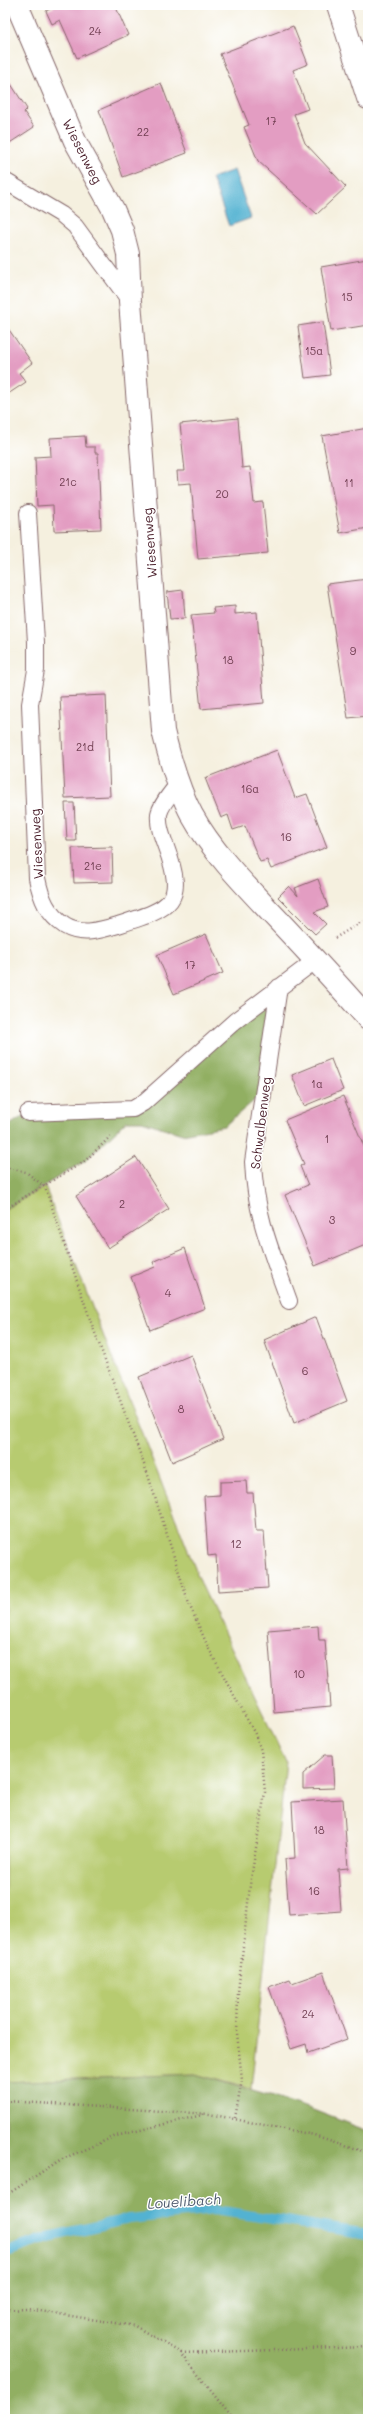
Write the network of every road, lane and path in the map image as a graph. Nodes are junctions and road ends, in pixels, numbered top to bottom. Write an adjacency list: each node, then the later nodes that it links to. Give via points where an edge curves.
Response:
1 (17, 5): 5 (street, Wiesenweg, via 75,141 113,208 122,230 128,254)
2 (338, 5): 3 (street)
3 (368, 98)
4 (5, 181): 5 (lane, via 62,215 75,226)
5 (130, 301): 7 (street, Wiesenweg, via 164,732)
6 (28, 512): 7 (lane, Wiesenweg, via 36,642 36,670 30,704 37,878 40,897 55,918 66,927 95,932 149,915 172,898 177,886 175,872 159,826 159,813)
7 (178, 784): 10 (street, Wiesenweg, via 202,832 247,887)
8 (368, 918): 9 (path)
9 (338, 935)
10 (316, 960): 11 (lane); 12 (street, Wiesenweg)
11 (279, 987): 13 (lane, via 235,1021); 18 (lane, Schwalbenweg, via 255,1136 253,1168 258,1214)
12 (368, 1019)
13 (143, 1103): 14 (lane, via 133,1109); 16 (path, via 85,1161)
14 (28, 1112)
15 (5, 1167): 16 (path, via 26,1172)
16 (45, 1187): 17 (path); 21 (path, via 91,1322 148,1475 189,1604 209,1649 255,1734 260,1750 265,1792 250,1885 238,1992 237,2033 242,2080)
17 (5, 1209)
18 (289, 1301)
19 (5, 2100): 20 (path)
20 (209, 2114): 21 (path); 23 (path, via 116,2136 60,2160)
21 (236, 2118): 22 (path, via 314,2136)
22 (368, 2153)
23 (5, 2196)
24 (5, 2310): 26 (path, via 27,2309 135,2326)
25 (368, 2347): 26 (path)
26 (181, 2353): 27 (path)
27 (233, 2419)

